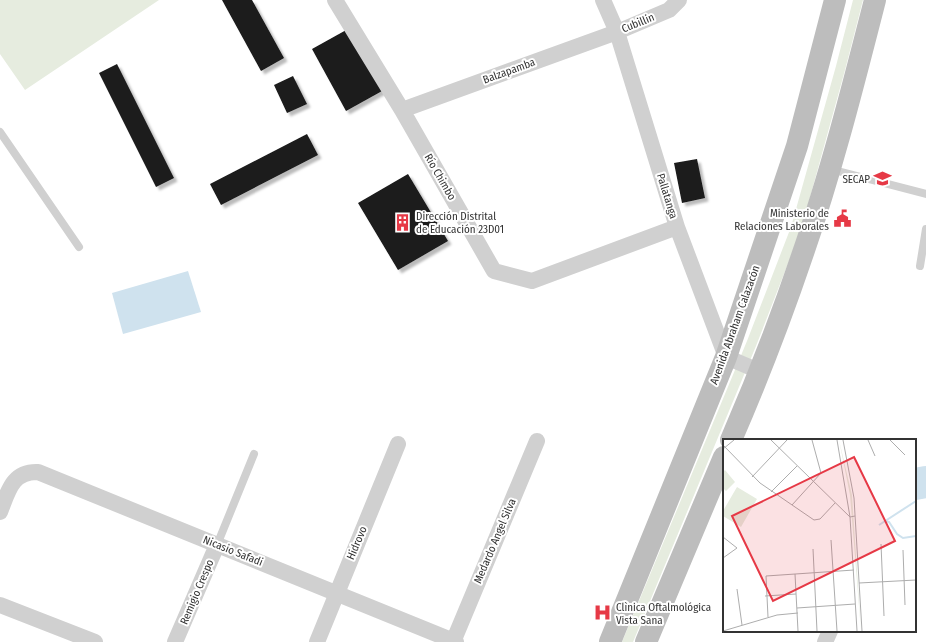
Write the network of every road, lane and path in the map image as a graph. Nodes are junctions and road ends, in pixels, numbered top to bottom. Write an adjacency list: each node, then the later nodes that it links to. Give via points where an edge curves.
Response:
1 (335, 0): 7 (street, Río Chimbo)
2 (603, 0): 6 (street, Pallatanga)
3 (678, 0): 6 (street, Cubillin, via 669,10)
4 (835, 0): 15 (main road, Avenida Abraham Calazacón, via 797,146)
5 (875, 0): 9 (main road)
6 (617, 32): 7 (street, Balzapamba); 11 (street, Pallatanga)
7 (402, 110): 11 (street, Río Chimbo, via 494,271 532,281)
8 (0, 132): 13 (lane)
9 (829, 169): 10 (lane); 16 (main road, via 802,256)
10 (926, 194)
11 (677, 227): 15 (street, Pallatanga)
12 (926, 229): 14 (lane)
13 (79, 247)
14 (920, 266)
15 (726, 357): 16 (street); 31 (main road, Avenida Abraham Calazacón)
16 (759, 371): 17 (main road)
17 (731, 439)
18 (537, 441): 30 (street, Medardo Angel Silva)
19 (398, 444): 24 (street, Hidrovo)
20 (254, 454): 23 (lane, Remigio Crespo)
21 (723, 459): 32 (main road)
22 (0, 512): 23 (street, Nicasio Safadi, via 12,484 19,476 38,472)
23 (217, 545): 24 (street, Nicasio Safadi); 28 (street, Remigio Crespo)
24 (336, 593): 29 (street, Hidrovo); 30 (street, Nicasio Safadi)
25 (0, 605): 27 (street)
26 (830, 632): 33 (street)
27 (95, 642)
28 (175, 642)
29 (317, 642)
30 (454, 642)
31 (610, 642)
32 (646, 642)
33 (825, 642)

